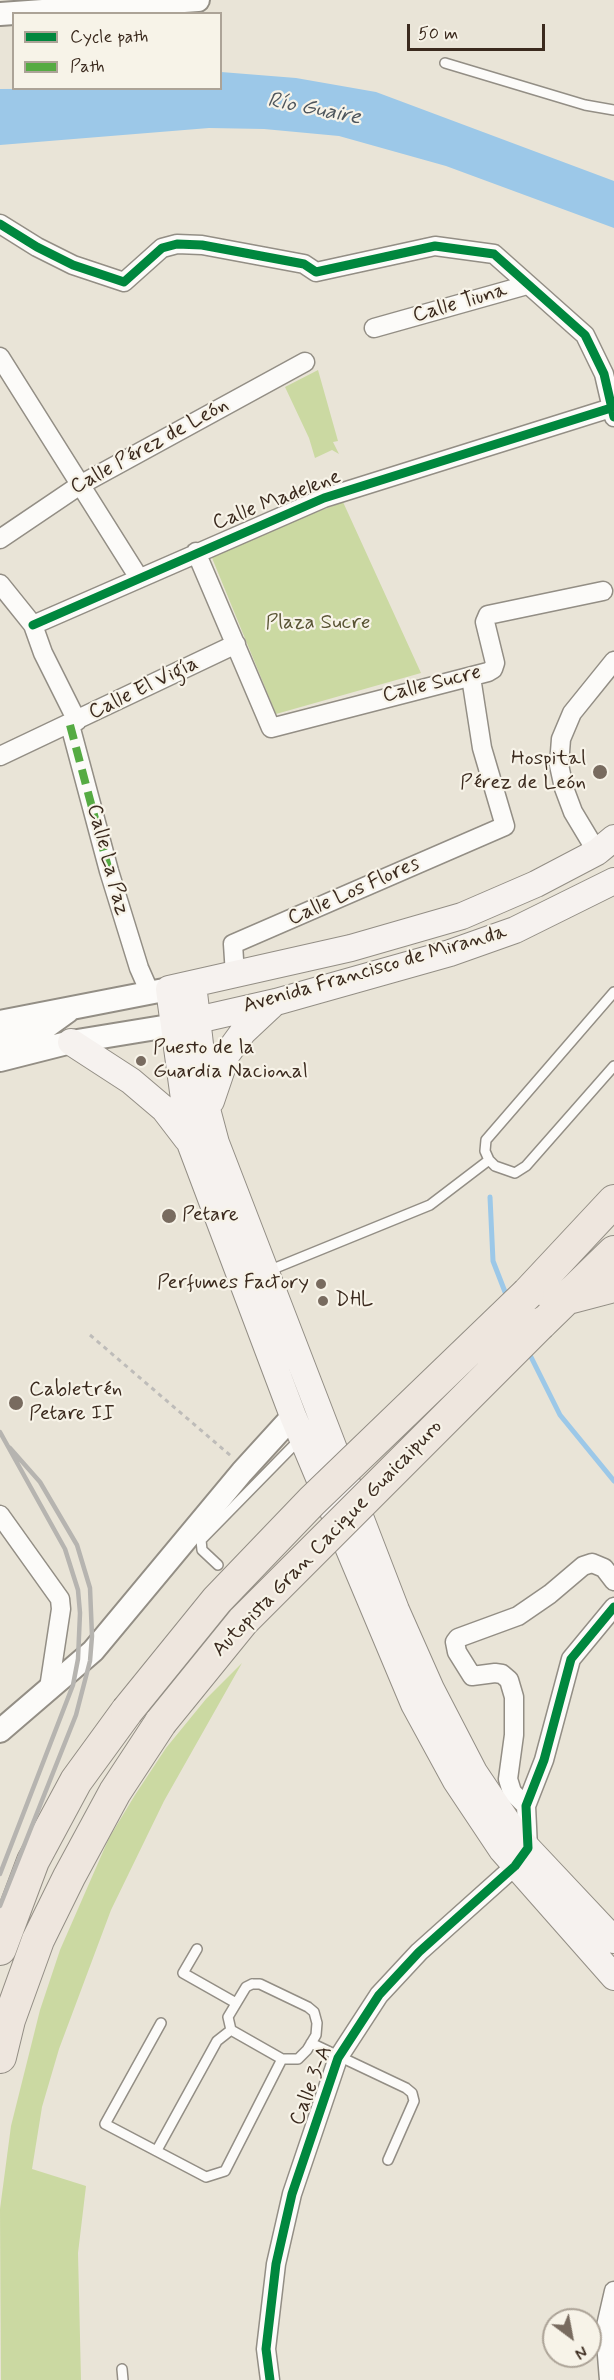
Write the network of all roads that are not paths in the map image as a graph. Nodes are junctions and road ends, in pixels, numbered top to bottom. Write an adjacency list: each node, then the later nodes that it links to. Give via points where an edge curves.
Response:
1 (198, 0): 2 (street)
2 (28, 12)
3 (445, 63): 4 (lane)
4 (614, 110)
5 (0, 224): 6 (street, via 73,265 124,282 162,248 177,244 303,264 316,272 435,246 494,254)
6 (526, 285): 7 (street, Calle Tiuna); 10 (street, Calle Tiuna, via 585,335 604,374)
7 (374, 328)
8 (0, 357): 11 (street)
9 (305, 362): 11 (street, Calle Pérez de León)
10 (612, 412): 13 (street, Calle Madelene, via 324,498)
11 (80, 484): 12 (street, Calle Pérez de León); 14 (street)
12 (0, 539)
13 (196, 552): 14 (street, Calle Madelene); 18 (street)
14 (139, 578): 17 (street, Calle Madelene)
15 (0, 584): 17 (street, Calle La Paz)
16 (603, 591): 20 (street, Calle Sucre, via 488,615 485,622 495,663 493,669)
17 (33, 625): 21 (street, Calle La Paz)
18 (236, 644): 20 (street, Calle Sucre, via 271,728); 21 (street, Calle El Vigía)
19 (614, 661): 23 (street, via 572,713 561,739 559,765 573,812)
20 (471, 677): 25 (street, Calle Los Flores, via 483,748 504,827 233,944)
21 (74, 723): 22 (street, Calle El Vigía); 26 (street, Calle La Paz, via 109,871 138,968)
22 (0, 756)
23 (605, 845): 25 (main road, Avenida Francisco de Miranda, via 536,884 462,916 351,948)
24 (614, 881): 28 (main road, Avenida Francisco de Miranda, via 515,930 450,953)
25 (235, 975): 26 (main road, Avenida Francisco de Miranda)
26 (171, 989): 29 (street); 31 (main road)
27 (614, 992): 39 (lane, via 486,1140)
28 (276, 1002): 31 (main road, Avenida Francisco de Miranda); 37 (main road, via 243,1032 227,1054)
29 (74, 1006): 30 (street); 32 (street)
30 (0, 1022)
31 (187, 1022): 34 (street); 37 (main road); 38 (main road, via 182,1098)
32 (39, 1032): 33 (street); 34 (street)
33 (0, 1041)
34 (71, 1042): 35 (street); 38 (main road, via 131,1081 164,1109)
35 (0, 1060)
36 (614, 1066): 39 (lane, via 526,1166 515,1173)
37 (208, 1113): 42 (main road)
38 (190, 1143): 45 (main road)
39 (489, 1160): 42 (lane, via 430,1205)
40 (614, 1201): 56 (highway, Autopista Gran Cacique Guaicaipuro, bridge, via 528,1293 312,1501 223,1593 76,1781 33,1862)
41 (614, 1252): 44 (highway, Autopista Gran Cacique Guaicaipuro)
42 (266, 1272): 53 (main road, via 392,1600 427,1679)
43 (614, 1287): 44 (highway)
44 (567, 1298): 62 (highway, Autopista Gran Cacique Guaicaipuro, bridge, via 243,1621 161,1722 115,1792 63,1888 35,1950)
45 (298, 1427): 47 (lane, via 201,1540 202,1550); 50 (street, via 242,1472 93,1651); 53 (main road, via 414,1704 456,1781)
46 (0, 1515): 50 (street, via 60,1599)
47 (218, 1565)
48 (614, 1581): 52 (street, via 604,1568 592,1563 583,1566 518,1616 455,1642 472,1676 495,1673 509,1680 514,1697 514,1735 508,1779 512,1792)
49 (614, 1607): 52 (street, via 571,1659 544,1760)
50 (50, 1688): 51 (street)
51 (0, 1731)
52 (526, 1806): 53 (street)
53 (521, 1857): 54 (main road); 57 (main road); 63 (street, Calle 3-A, via 379,1995)
54 (614, 1940)
55 (197, 1948): 58 (lane, via 183,1973)
56 (0, 1949)
57 (614, 1977)
58 (236, 2003): 60 (lane, via 228,2017); 61 (lane, via 246,1987 260,1984 308,2007 317,2023)
59 (161, 2024): 65 (lane, via 105,2124)
60 (231, 2030): 64 (lane); 65 (lane, via 217,2042)
61 (311, 2043): 63 (lane); 64 (lane, via 298,2059)
62 (0, 2057)
63 (338, 2058): 66 (lane, via 412,2093 414,2101); 70 (street, Calle 3-A, via 292,2194 276,2264 266,2349)
64 (282, 2059): 65 (lane, via 225,2171 206,2177)
65 (157, 2150)
66 (388, 2160)
67 (614, 2291): 71 (street, via 605,2330)
68 (122, 2369): 69 (lane)
69 (123, 2380)
70 (270, 2380)
71 (609, 2380)

